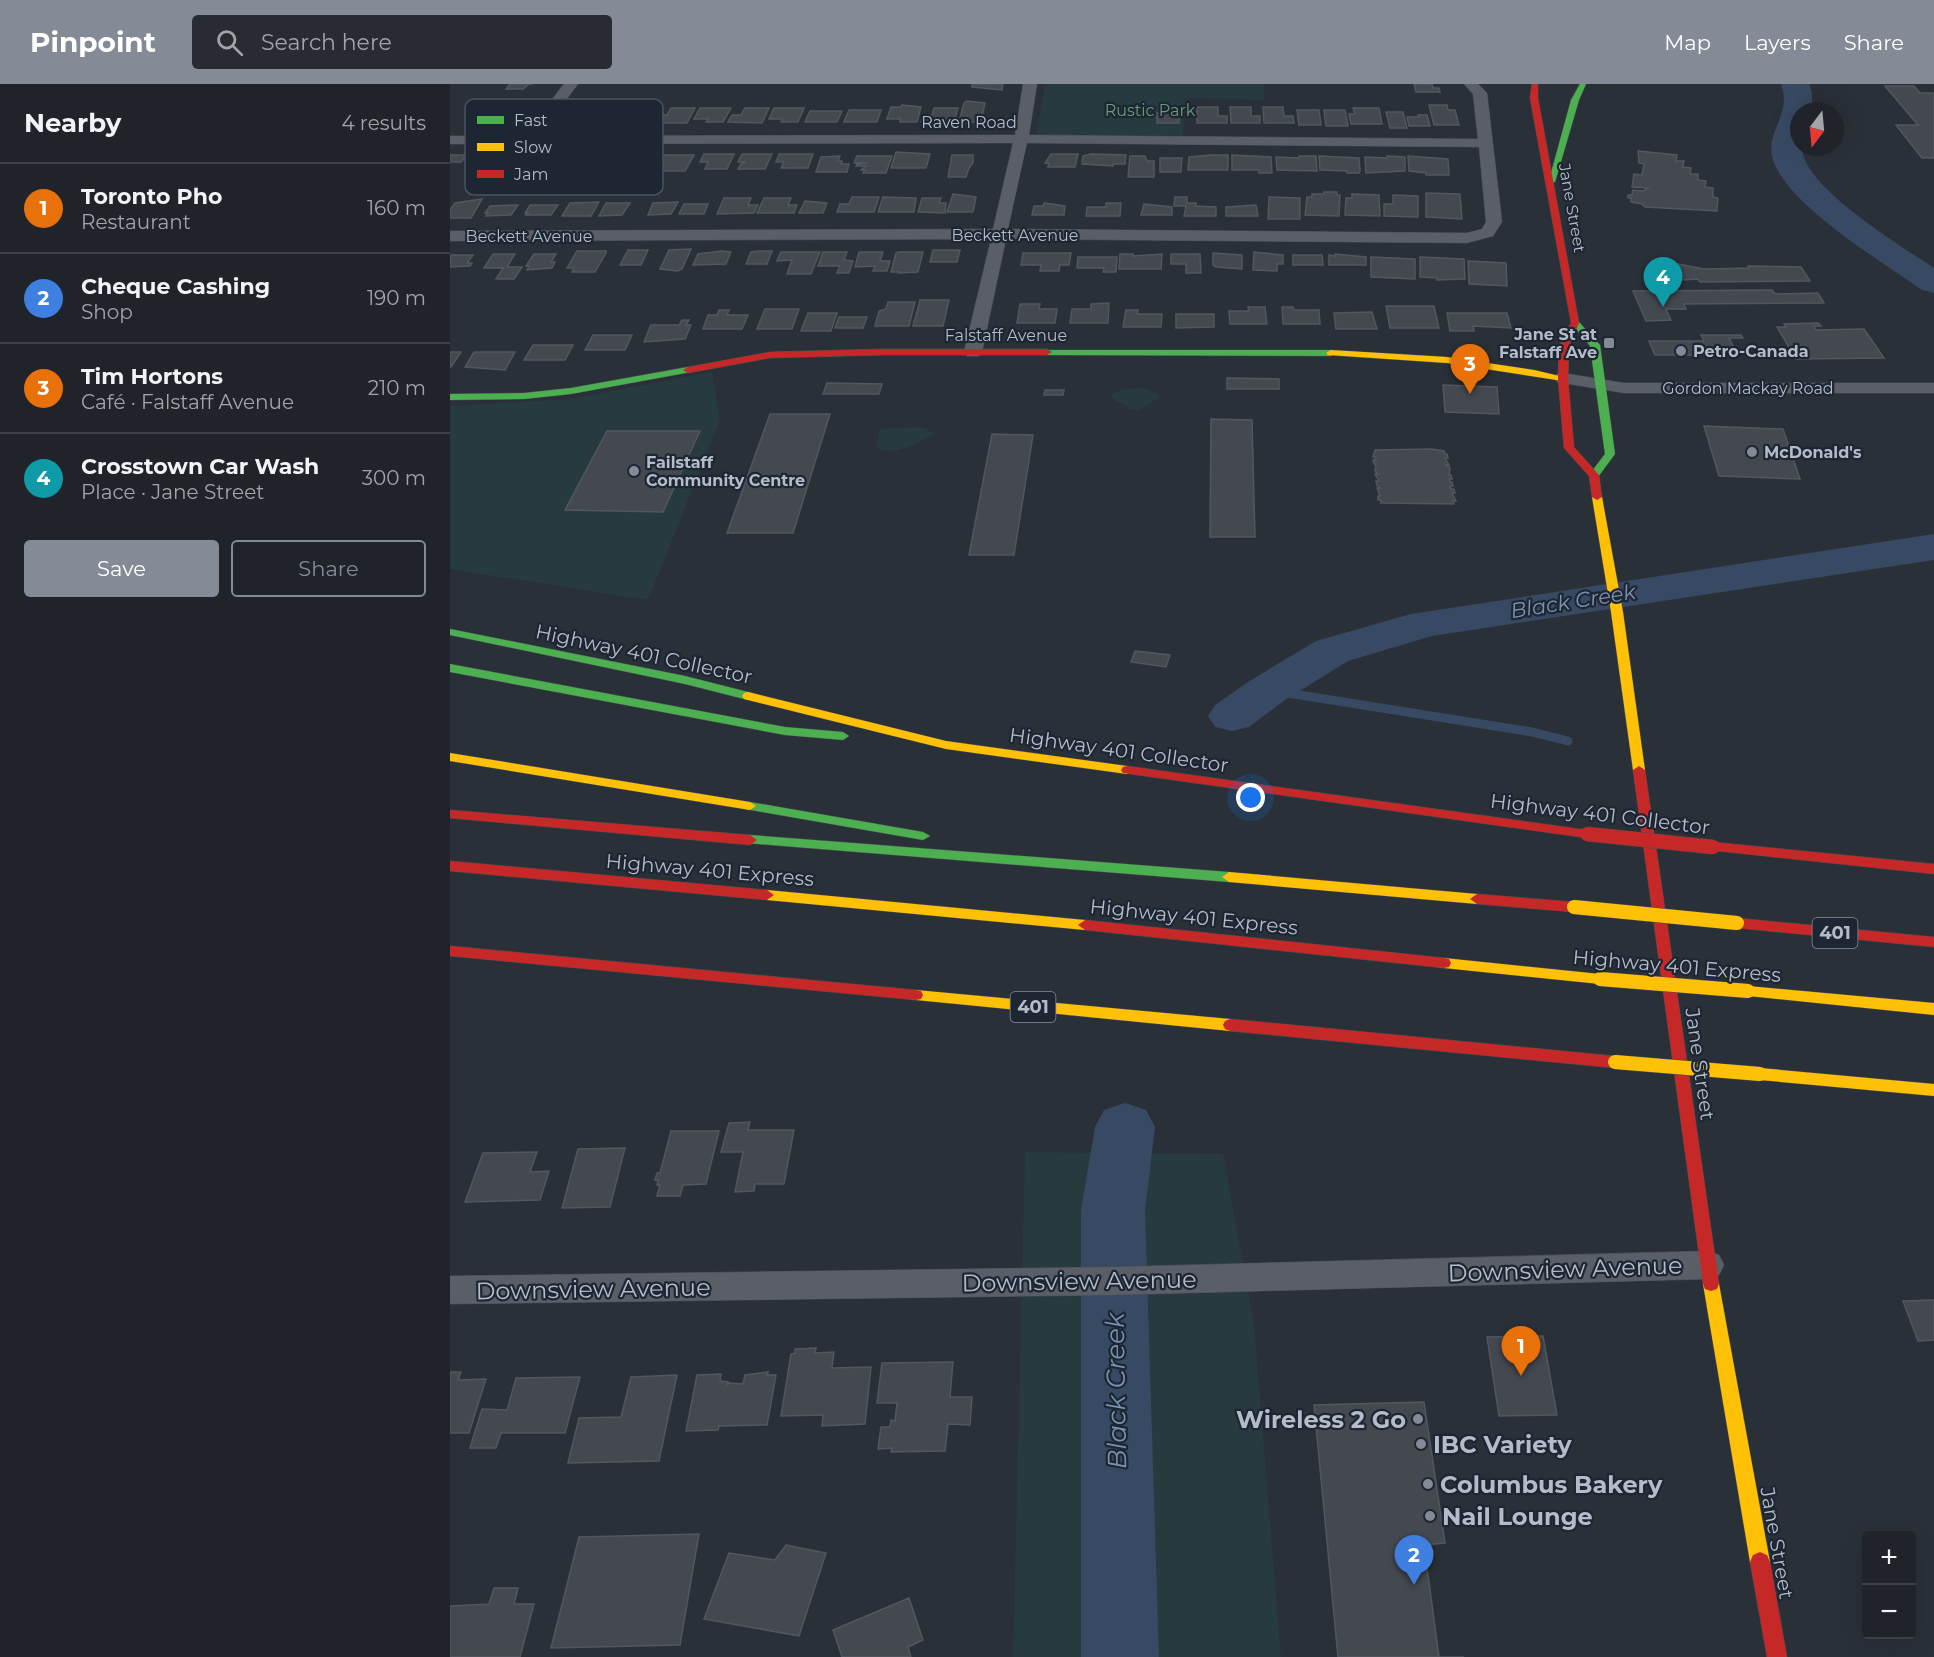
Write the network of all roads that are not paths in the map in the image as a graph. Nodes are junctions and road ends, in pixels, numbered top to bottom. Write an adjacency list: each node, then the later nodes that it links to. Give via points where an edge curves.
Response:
1 (571, 84): 7 (street)
2 (1030, 84): 9 (street)
3 (1471, 84): 10 (street, via 1480,93)
4 (1527, 84): 6 (main road, Jane Street)
5 (1583, 84): 11 (main road)
6 (1535, 91): 11 (main road, Jane Street)
7 (559, 99)
8 (663, 140): 9 (street, Raven Road)
9 (1021, 140): 10 (street, Raven Road); 12 (street)
10 (1487, 143): 12 (street, Beckett Avenue, via 1494,227 1480,236)
11 (1551, 182): 14 (main road, Jane Street)
12 (998, 234): 13 (street, Beckett Avenue); 16 (street)
13 (450, 236)
14 (1575, 323): 15 (main road); 19 (main road, via 1564,346); 20 (main road, via 1595,345)
15 (1552, 346)
16 (973, 352): 18 (main road, Falstaff Avenue, via 1372,353); 22 (main road, Falstaff Avenue, via 770,355 572,391)
17 (1516, 357): 18 (main road)
18 (1441, 360): 19 (main road, Falstaff Avenue)
19 (1563, 378): 20 (street, Gordon Mackay Road); 23 (main road, via 1569,448)
20 (1603, 385): 21 (street, Gordon Mackay Road); 23 (main road, via 1610,454)
21 (1934, 388)
22 (450, 397)
23 (1594, 475): 36 (main road, Jane Street, via 1617,612)
24 (450, 632): 26 (main road, Highway 401 Collector, via 685,680)
25 (450, 668): 26 (main road, via 785,731)
26 (946, 745): 31 (main road, Highway 401 Collector, bridge, via 1587,834)
27 (450, 757): 29 (main road, via 943,840)
28 (450, 814): 29 (main road, Highway 401 Express / 401)
29 (1042, 861): 32 (main road, Highway 401 Express / 401, bridge)
30 (450, 866): 34 (main road, Highway 401 Express, bridge)
31 (1934, 869)
32 (1934, 942)
33 (450, 951): 35 (main road, 401, bridge)
34 (1934, 1009)
35 (1934, 1090)
36 (1708, 1265): 37 (street, Downsview Avenue, via 1234,1279); 38 (main road, Jane Street)
37 (450, 1290)
38 (1777, 1657)

